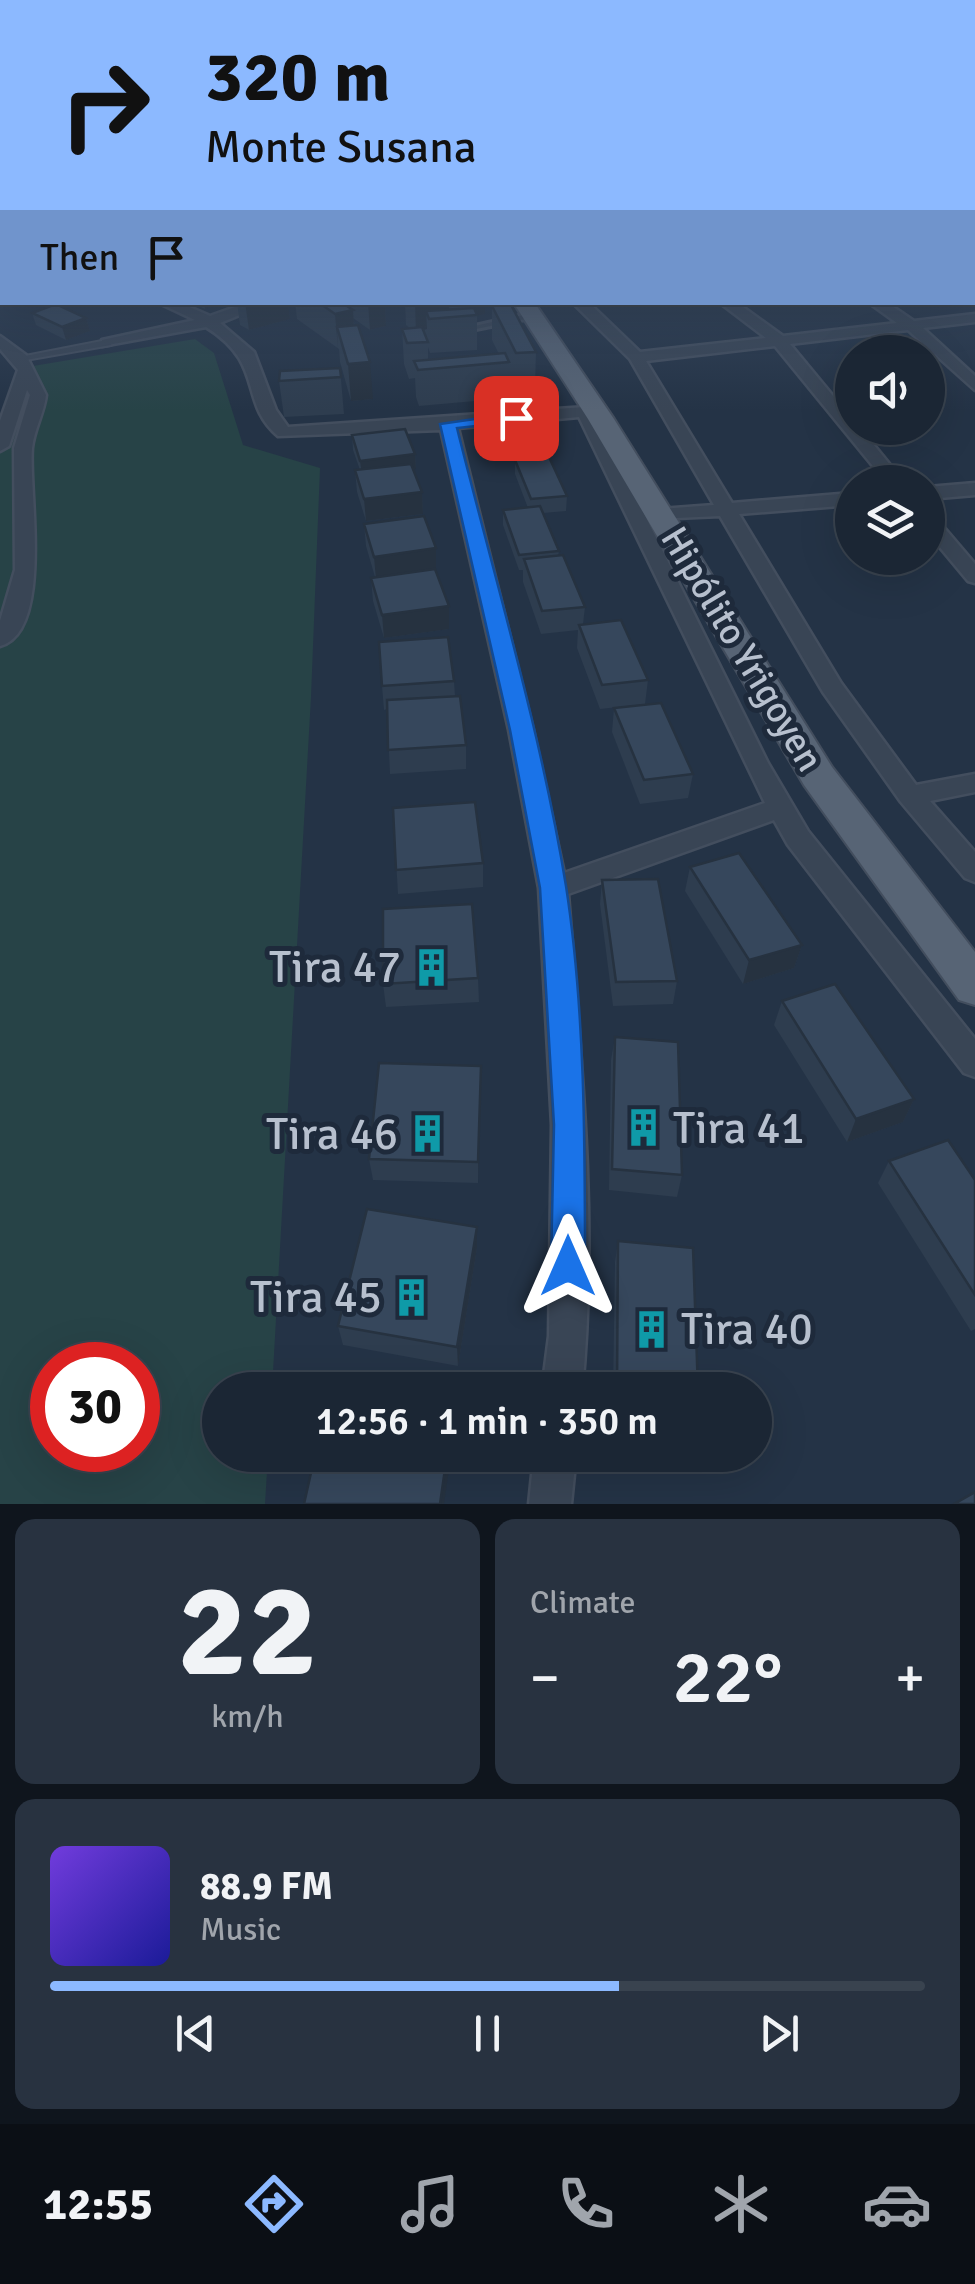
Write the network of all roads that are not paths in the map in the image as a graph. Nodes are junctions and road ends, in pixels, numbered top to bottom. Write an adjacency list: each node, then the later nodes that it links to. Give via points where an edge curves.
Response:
1 (171, 305): 8 (street)
2 (256, 305): 8 (street)
3 (582, 305): 14 (street)
4 (730, 305): 11 (street)
5 (880, 305): 9 (street)
6 (530, 307): 10 (lane); 18 (main road, Hipólito Yrigoyen); 26 (main road, Hipólito Yrigoyen)
7 (975, 318): 9 (street)
8 (208, 322): 13 (street); 19 (street, via 246,353 272,424 284,432)
9 (912, 326): 11 (street); 17 (street)
10 (456, 332)
11 (779, 340): 14 (street); 21 (street)
12 (0, 341): 16 (street)
13 (107, 343): 16 (street)
14 (636, 357): 25 (street)
15 (0, 362): 16 (street)
16 (23, 364): 20 (street); 29 (street, via 38,395 23,443 28,576)
17 (975, 385)
18 (590, 410): 19 (street); 26 (main road, Hipólito Yrigoyen); 32 (street)
19 (448, 424): 34 (street)
20 (0, 446)
21 (881, 465)
22 (975, 489): 23 (street)
23 (945, 492)
24 (835, 500): 25 (street)
25 (725, 510): 26 (street); 31 (street, via 831,688)
26 (667, 514): 35 (main road, Hipólito Yrigoyen, via 851,797); 36 (main road, Hipólito Yrigoyen, via 829,792)
27 (945, 541): 28 (street)
28 (975, 577)
29 (0, 640)
30 (975, 783): 31 (street)
31 (910, 795): 33 (street)
32 (780, 808): 34 (street); 37 (street)
33 (975, 871)
34 (553, 888): 38 (street, via 569,1125)
35 (975, 952)
36 (975, 986)
37 (975, 1063)
38 (564, 1372)
39 (554, 1472): 40 (street)
40 (550, 1504)

